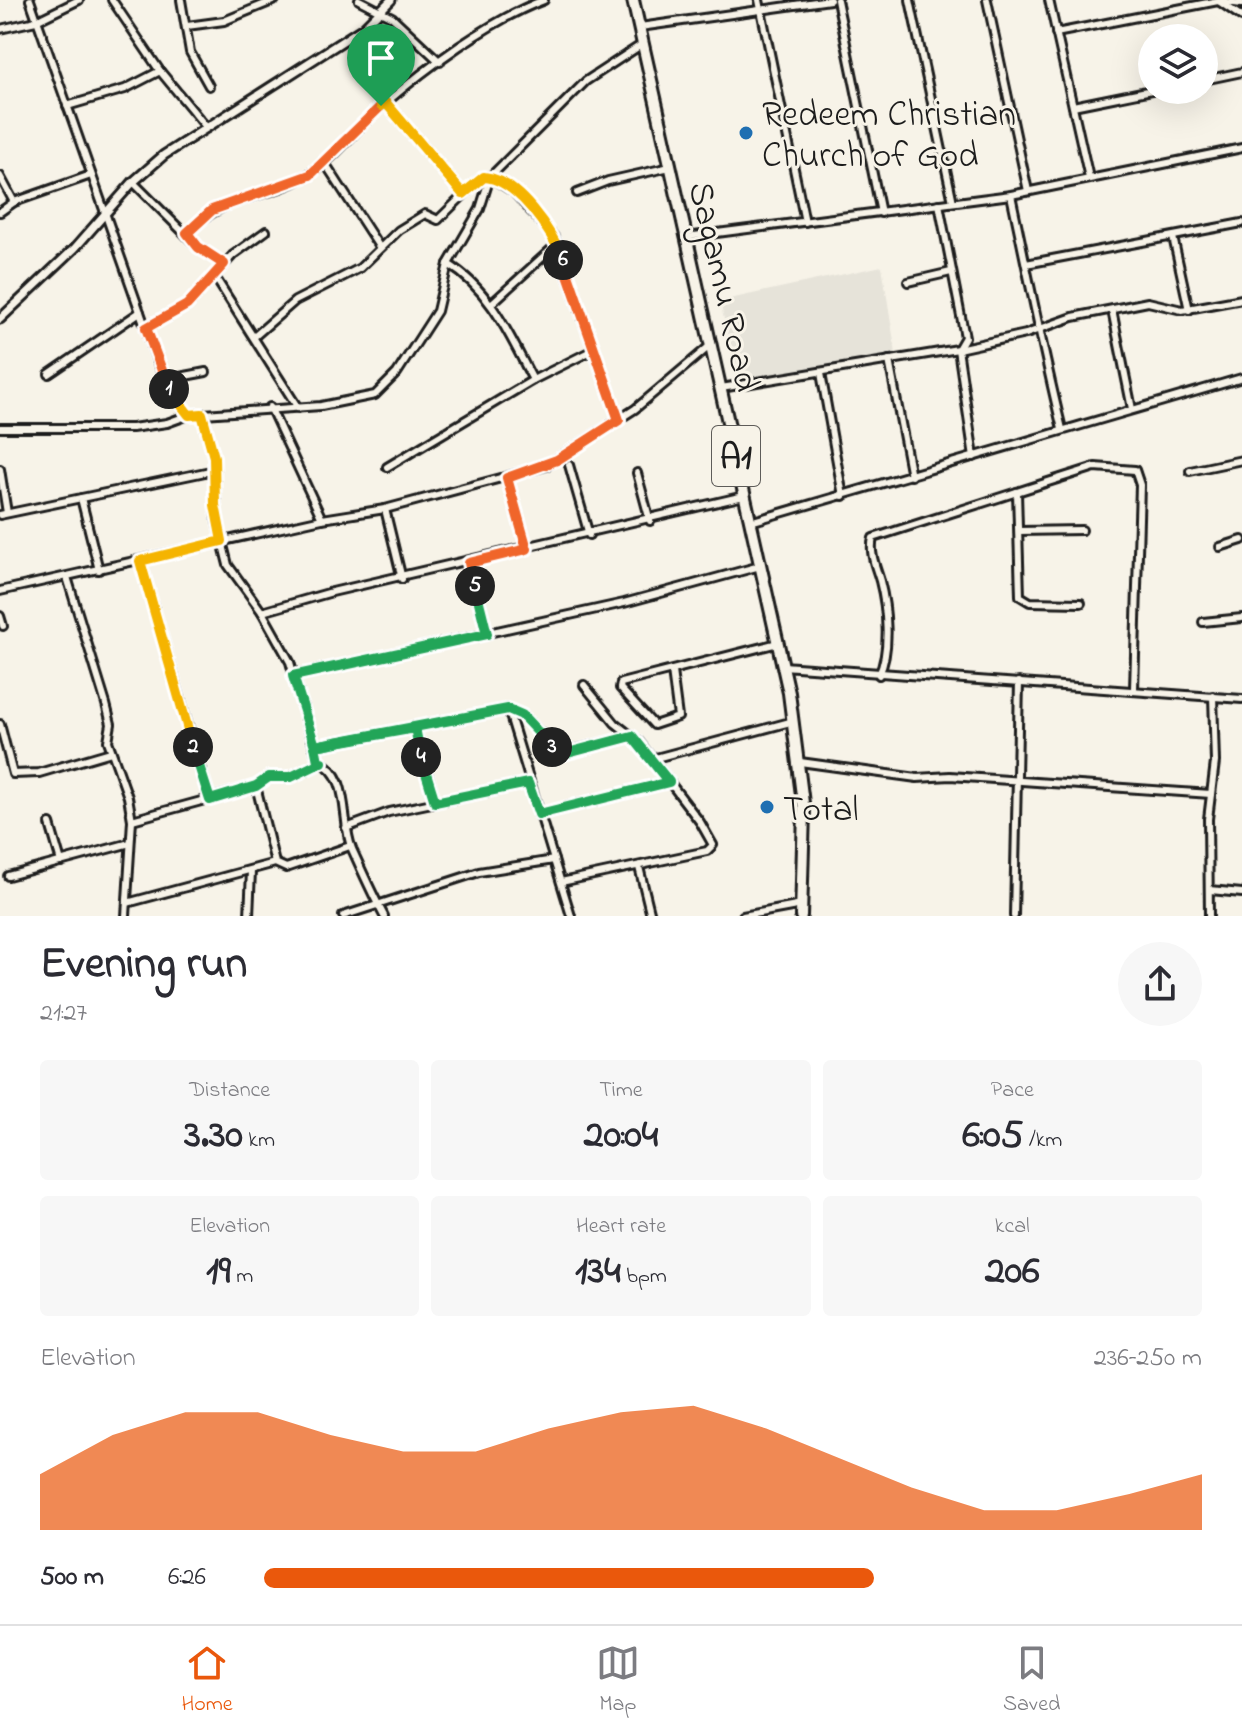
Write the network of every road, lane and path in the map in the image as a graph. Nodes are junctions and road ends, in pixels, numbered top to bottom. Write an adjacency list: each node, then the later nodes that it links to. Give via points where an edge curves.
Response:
1 (30, 0): 22 (street)
2 (79, 0): 22 (street)
3 (112, 0): 29 (street)
4 (181, 0): 23 (street)
5 (275, 0): 23 (street, via 224,21)
6 (359, 0): 19 (street)
7 (391, 0): 19 (street)
8 (544, 0): 28 (street, via 504,18)
9 (633, 0): 24 (highway, Sagamu Road / A1)
10 (759, 0): 20 (street)
11 (830, 0): 20 (street)
12 (837, 0): 54 (street)
13 (910, 0): 51 (street)
14 (987, 0): 46 (street)
15 (1049, 0): 26 (street)
16 (1218, 0): 17 (street); 18 (street); 21 (street)
17 (1196, 2): 26 (street)
18 (1242, 4)
19 (383, 11): 28 (street); 37 (street)
20 (761, 11): 24 (street); 56 (street)
21 (1242, 17)
22 (36, 21): 25 (street); 35 (street)
23 (187, 26): 32 (street, via 190,52)
24 (640, 27): 27 (highway, Sagamu Road / A1)
25 (0, 29)
26 (1056, 33): 36 (street)
27 (644, 43): 40 (highway, Sagamu Road / A1); 43 (street, via 586,81)
28 (440, 62): 34 (street)
29 (160, 71): 35 (street, via 125,89); 37 (street)
30 (1242, 72): 31 (street)
31 (1218, 77)
32 (209, 86)
33 (1138, 93): 36 (street)
34 (386, 103): 39 (street); 48 (street)
35 (67, 106): 41 (street)
36 (1073, 106): 44 (street)
37 (207, 128): 45 (street)
38 (1242, 148): 44 (street)
39 (325, 163): 59 (street, via 297,181 212,210); 63 (street)
40 (670, 167): 47 (street); 60 (highway, Sagamu Road / A1)
41 (91, 175): 50 (street); 55 (street)
42 (0, 176): 50 (street)
43 (490, 177): 48 (street); 62 (street, via 536,213); 65 (street, via 480,209)
44 (1089, 178): 46 (street)
45 (133, 182): 55 (street); 59 (street)
46 (1028, 191): 49 (street)
47 (577, 193)
48 (463, 194): 63 (street, via 438,220 422,215)
49 (1011, 195): 51 (street); 66 (street)
50 (14, 202): 53 (street)
51 (953, 202): 52 (street)
52 (939, 204): 54 (street); 67 (street)
53 (0, 212)
54 (881, 213): 56 (street)
55 (106, 215): 74 (street); 75 (street)
56 (805, 222): 60 (street)
57 (1242, 223): 61 (street)
58 (266, 231): 64 (street)
59 (187, 233): 64 (street)
60 (686, 237): 79 (highway, Sagamu Road / A1)
61 (1173, 237): 66 (street); 73 (street)
62 (557, 244): 71 (street); 81 (street)
63 (380, 248): 78 (street, via 360,268 295,301)
64 (224, 264): 68 (street)
65 (448, 264): 71 (street, via 475,283); 91 (street, via 437,311 388,383 364,400)
66 (1026, 264): 76 (street)
67 (951, 272): 69 (street); 80 (street, via 966,340)
68 (215, 277): 77 (street, via 187,305); 78 (street)
69 (908, 282)
70 (1242, 299): 73 (street)
71 (491, 304): 88 (street)
72 (1112, 310): 73 (street, via 1152,302); 76 (street); 92 (street)
73 (1189, 310)
74 (140, 312): 77 (street); 85 (street)
75 (0, 319)
76 (1041, 327): 80 (street); 97 (street, via 1045,369)
77 (146, 328): 87 (street)
78 (255, 336): 91 (street)
79 (712, 344): 89 (highway, Sagamu Road / A1); 95 (street)
80 (958, 349): 82 (street); 98 (street)
81 (593, 350): 88 (street); 95 (street)
82 (889, 360): 84 (street); 106 (street)
83 (206, 372): 87 (street)
84 (821, 373): 89 (street); 110 (street)
85 (49, 374)
86 (1242, 378): 92 (street)
87 (164, 380): 94 (street)
88 (533, 380): 101 (street)
89 (721, 388): 109 (highway, Sagamu Road / A1)
90 (270, 407): 91 (street); 93 (street); 114 (street)
91 (298, 408)
92 (1132, 409): 97 (street)
93 (202, 414): 94 (street); 103 (street)
94 (189, 415): 96 (street, via 156,425 98,431)
95 (619, 420): 107 (street, via 557,460)
96 (0, 428)
97 (1062, 429): 98 (street)
98 (974, 457): 106 (street)
99 (1242, 460): 104 (street)
100 (569, 465): 119 (street)
101 (387, 467)
102 (0, 469): 113 (street)
103 (215, 470): 111 (street); 121 (street)
104 (1190, 471)
105 (637, 473): 115 (street)
106 (911, 476): 110 (street)
107 (507, 478): 112 (street); 123 (street)
108 (1017, 492): 118 (street); 139 (street, via 873,538 884,602); 147 (street, via 1104,465 1138,473)
109 (745, 496): 115 (street); 116 (highway, Sagamu Road / A1)
110 (843, 496): 116 (street)
111 (81, 498): 113 (street); 127 (street)
112 (385, 509): 114 (street); 129 (street)
113 (4, 514)
114 (322, 519): 121 (street)
115 (650, 521): 119 (street)
116 (750, 522): 126 (highway, Sagamu Road / A1)
117 (1082, 530): 118 (street)
118 (1019, 531): 131 (street, via 1022,599)
119 (589, 535): 123 (street)
120 (1242, 540): 122 (street)
121 (222, 541): 124 (street); 132 (street, via 233,575)
122 (1220, 547)
123 (527, 549): 125 (street)
124 (140, 561): 127 (street); 165 (street)
125 (469, 563): 129 (street); 137 (street)
126 (761, 565): 137 (street); 138 (highway, Sagamu Road / A1)
127 (99, 570): 128 (street)
128 (67, 577): 130 (street); 156 (street, via 110,719)
129 (402, 579): 132 (street)
130 (0, 591)
131 (1081, 603)
132 (262, 612): 143 (street)
133 (0, 616): 136 (street)
134 (1242, 618): 135 (street)
135 (1203, 622)
136 (3, 626)
137 (487, 634): 143 (street)
138 (778, 643): 140 (highway, Sagamu Road / A1); 141 (street)
139 (885, 663): 142 (street); 144 (street)
140 (783, 666): 142 (street); 151 (highway, Sagamu Road / A1)
141 (672, 671): 141 (street, via 620,685 654,725 678,717)
142 (879, 675): 144 (street)
143 (293, 676): 155 (street)
144 (891, 676): 145 (street)
145 (1019, 682): 147 (street); 161 (street)
146 (584, 685): 154 (street)
147 (1134, 689): 148 (street)
148 (1213, 696): 149 (street); 164 (street)
149 (1242, 699)
150 (508, 709): 153 (street); 154 (street, via 522,715 561,753); 162 (street)
151 (794, 721): 157 (street); 159 (highway, Sagamu Road / A1)
152 (0, 724): 156 (street, via 13,774 39,773)
153 (415, 728): 155 (street); 166 (street)
154 (629, 737): 157 (street)
155 (315, 746): 158 (street)
156 (111, 752): 168 (street)
157 (652, 759): 160 (street)
158 (322, 762): 163 (street, via 291,777 269,777); 170 (street, via 341,790)
159 (800, 762): 161 (street, via 917,778); 184 (highway, Sagamu Road / A1)
160 (669, 782): 167 (street); 176 (street, via 713,845 707,851)
161 (1015, 782): 164 (street); 192 (street)
162 (528, 783): 166 (street); 167 (street)
163 (256, 786): 165 (street); 175 (street)
164 (1211, 794): 180 (street)
165 (210, 800): 168 (street)
166 (435, 802): 170 (street)
167 (539, 814): 173 (street)
168 (132, 820): 171 (street)
169 (50, 824): 174 (street)
170 (346, 828): 172 (street)
171 (130, 843): 174 (street); 182 (street)
172 (350, 846): 175 (street, via 286,868); 183 (street)
173 (554, 860): 179 (street); 183 (street, via 479,872)
174 (61, 862): 178 (street)
175 (275, 863): 177 (street)
176 (639, 867): 179 (street); 190 (street)
177 (251, 871): 182 (street); 186 (street)
178 (8, 876)
179 (561, 882): 189 (street)
180 (1210, 890): 181 (street); 193 (street)
181 (1242, 893)
182 (127, 903): 185 (street)
183 (378, 904): 187 (street); 188 (street)
184 (802, 911): 191 (street)
185 (126, 916)
186 (249, 916)
187 (343, 916)
188 (384, 916)
189 (571, 916)
190 (649, 916)
191 (743, 916)
192 (1014, 916)
193 (1209, 916)

